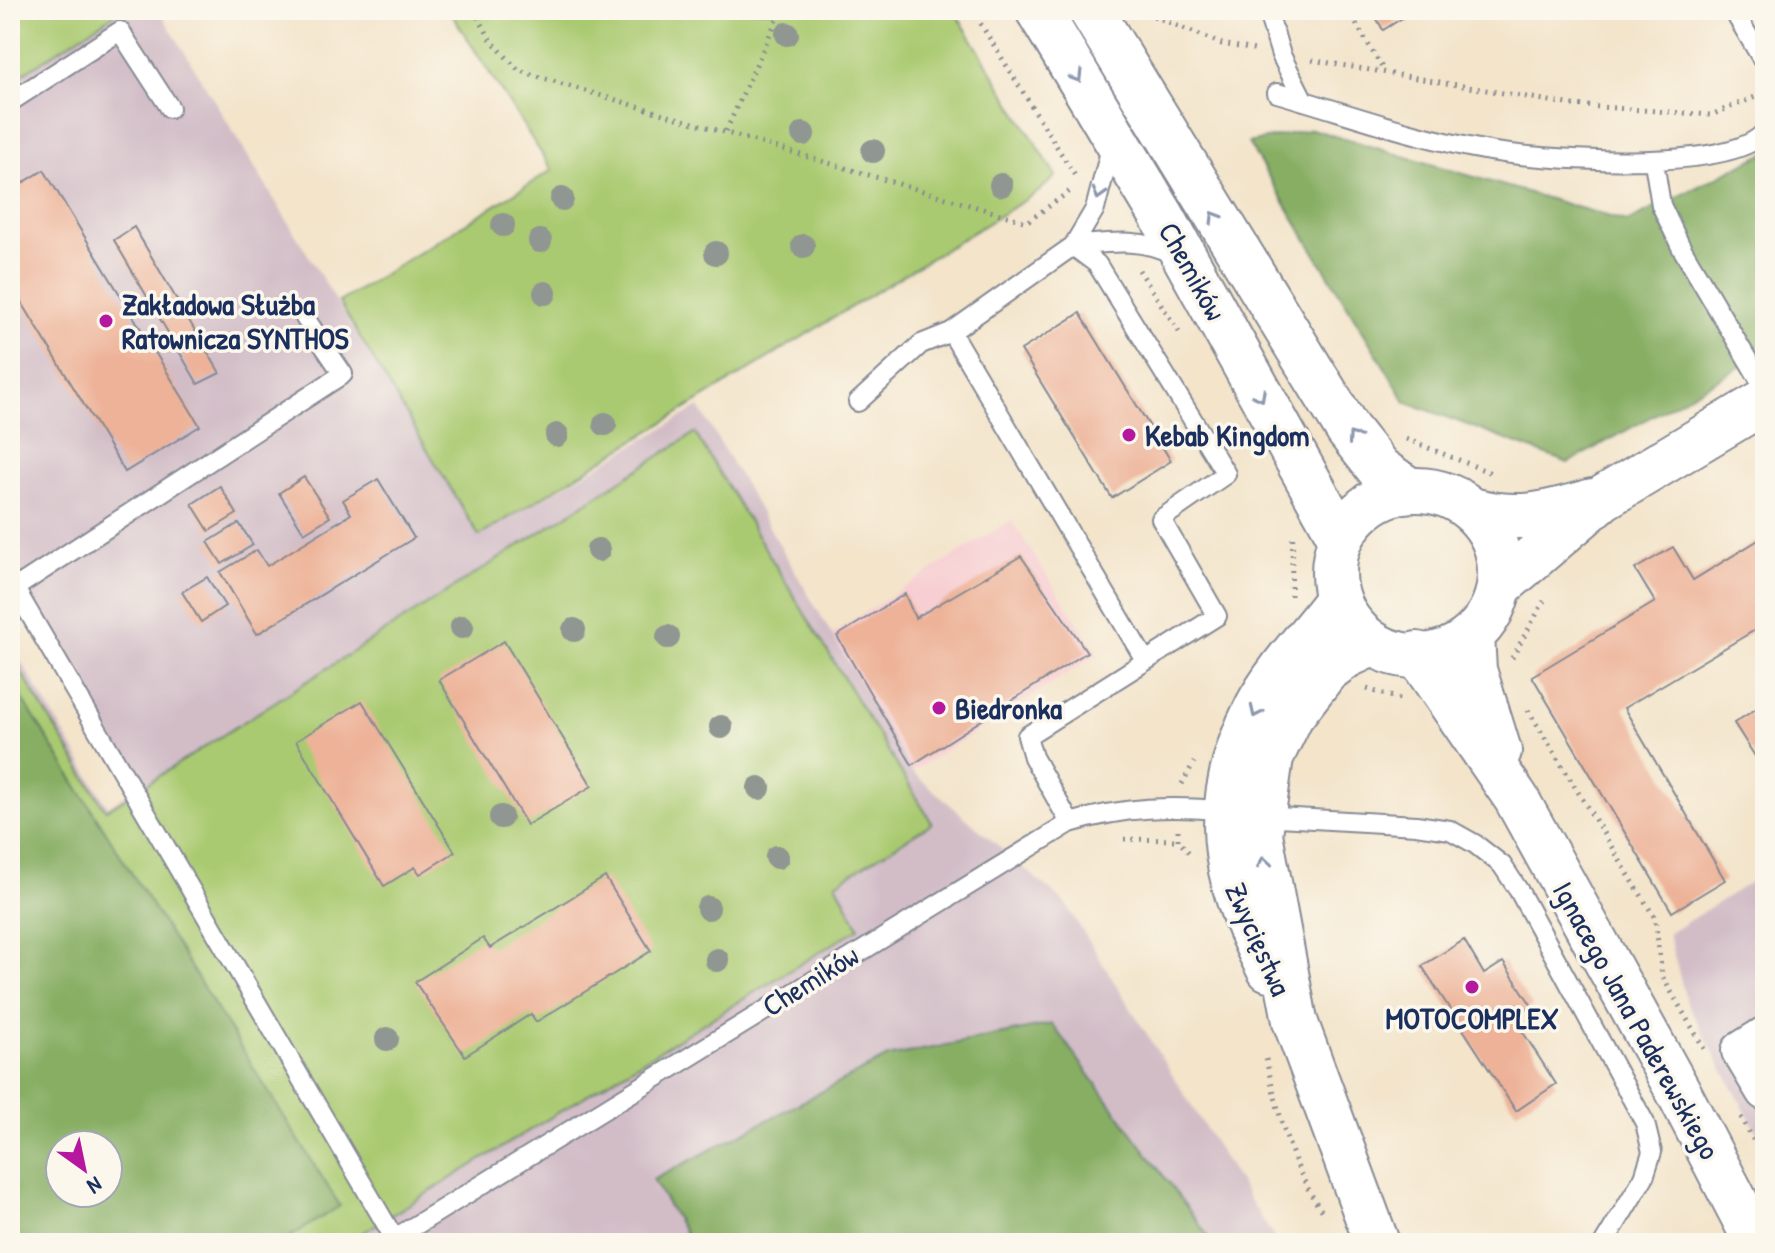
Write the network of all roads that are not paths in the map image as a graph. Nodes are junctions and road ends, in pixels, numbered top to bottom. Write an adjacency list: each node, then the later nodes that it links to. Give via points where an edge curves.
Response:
1 (1038, 10): 11 (main road, Chemików, one-way to 11)
2 (1091, 10): 20 (main road, Chemików, one-way to 2, via 1379,469 1348,430)
3 (1733, 10): 5 (lane)
4 (1269, 16): 7 (lane)
5 (1765, 64)
6 (1277, 93): 7 (lane)
7 (1304, 101): 12 (lane, via 1485,151)
8 (10, 102): 9 (lane, via 120,31)
9 (170, 108)
10 (1765, 131): 12 (lane, via 1728,152)
11 (1114, 137): 13 (lane, one-way to 13, via 1095,209); 14 (main road, Chemików)
12 (1654, 162): 17 (lane, via 1661,205 1681,247)
13 (1073, 246): 14 (lane, via 1155,245); 16 (lane); 30 (lane, via 1097,264 1226,474 1161,519 1217,616)
14 (1189, 264): 23 (main road, Chemików, one-way to 23)
15 (305, 318): 24 (lane, via 343,374)
16 (951, 332): 19 (lane, via 921,344); 30 (lane)
17 (1765, 389)
18 (1765, 401): 21 (main road)
19 (858, 402)
20 (1409, 490): 22 (main road, via 1433,492); 23 (main road, via 1383,498)
21 (1603, 498): 22 (main road, via 1511,519); 25 (main road)
22 (1475, 511): 25 (main road, via 1497,545)
23 (1340, 537): 26 (main road, via 1332,571)
24 (12, 584): 36 (lane)
25 (1501, 585): 27 (main road, via 1487,620)
26 (1337, 600): 28 (main road); 32 (main road, Zwycięstwa, one-way to 32, via 1257,707 1244,741)
27 (1472, 635): 29 (main road, via 1438,653); 31 (main road, Ignacego Jana Paderewskiego, via 1481,698)
28 (1372, 644): 29 (main road); 32 (main road, Zwycięstwa, via 1326,671 1291,716)
29 (1417, 654): 31 (main road, Ignacego Jana Paderewskiego)
30 (1145, 660): 33 (lane, via 1027,736)
31 (1516, 798): 39 (main road, Ignacego Jana Paderewskiego)
32 (1244, 814): 33 (lane, Chemików, via 1139,808); 37 (main road, Zwycięstwa, via 1260,834 1295,1021); 38 (lane, Chemików, via 1450,830 1502,865 1645,1123 1652,1152 1644,1177)
33 (1070, 823): 36 (lane, Chemików)
34 (1765, 1036): 35 (street, via 1741,1051)
35 (1765, 1091)
36 (393, 1242)
37 (1377, 1243)
38 (1604, 1243)
39 (1757, 1243)

